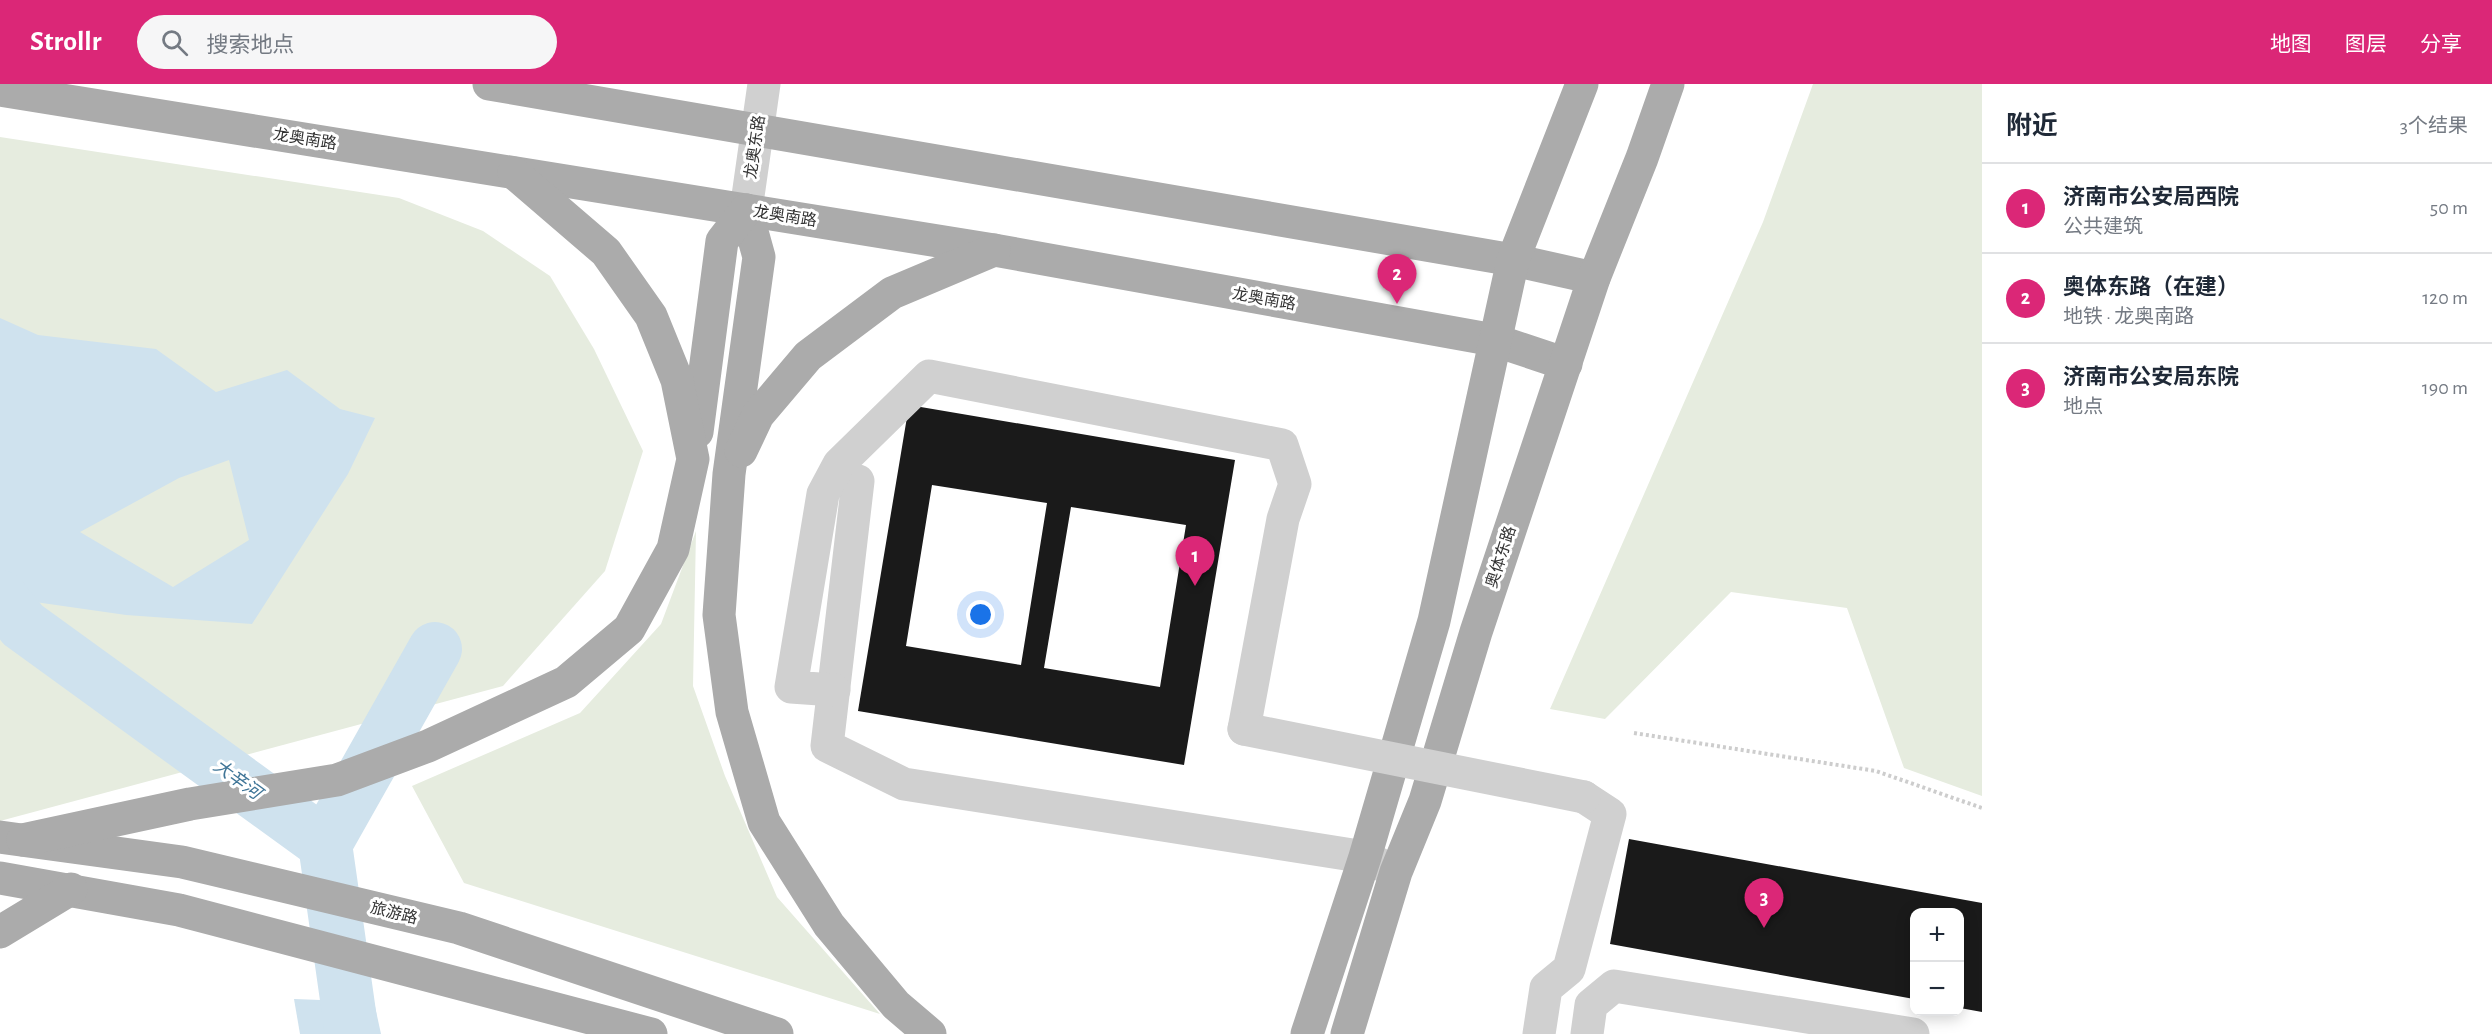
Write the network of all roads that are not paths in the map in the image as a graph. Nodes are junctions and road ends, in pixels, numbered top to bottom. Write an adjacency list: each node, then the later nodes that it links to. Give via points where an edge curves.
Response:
1 (489, 84): 6 (main road)
2 (764, 84): 6 (street, 龙奥东路)
3 (1582, 84): 10 (main road)
4 (1668, 84): 11 (main road, 奥体东路)
5 (0, 90): 7 (main road, 龙奥南路)
6 (757, 129): 8 (street, 龙奥东路); 10 (main road)
7 (514, 173): 8 (main road, 龙奥南路); 14 (main road, via 606,252 651,316 677,380)
8 (746, 210): 9 (main road, 龙奥南路); 14 (main road, via 722,241); 15 (main road, via 759,257)
9 (994, 250): 12 (main road, 龙奥南路); 15 (main road, via 892,293 808,356 758,415)
10 (1513, 260): 11 (main road); 12 (main road)
11 (1594, 278): 13 (main road, 奥体东路)
12 (1494, 340): 13 (main road, 龙奥南路); 19 (main road, via 1434,621)
13 (1566, 364): 20 (main road, 奥体东路, via 1476,632 1425,801)
14 (693, 459): 18 (main road, via 673,549 629,629 566,682 428,746 338,780)
15 (729, 474): 26 (main road, via 719,615 732,712 764,822 829,925 896,1005)
16 (858, 481): 17 (street)
17 (834, 690): 19 (street, via 827,746 904,784); 29 (street, bridge, via 791,687 823,494 839,464 929,376 1282,445 1295,484 1283,519 1244,729 1584,797 1610,814 1569,969 1546,988)
18 (12, 838): 25 (main road, 旅游路, via 182,862 459,928)
19 (1365, 857): 20 (street); 27 (main road)
20 (1396, 872): 28 (main road, 奥体东路)
21 (0, 878): 22 (main road)
22 (71, 889): 23 (main road); 24 (main road, via 179,910)
23 (0, 932)
24 (651, 1034)
25 (777, 1034)
26 (930, 1034)
27 (1307, 1034)
28 (1347, 1034)
29 (1539, 1034)
30 (1587, 1034): 31 (street, via 1591,1005 1614,986)
31 (1913, 1034)

